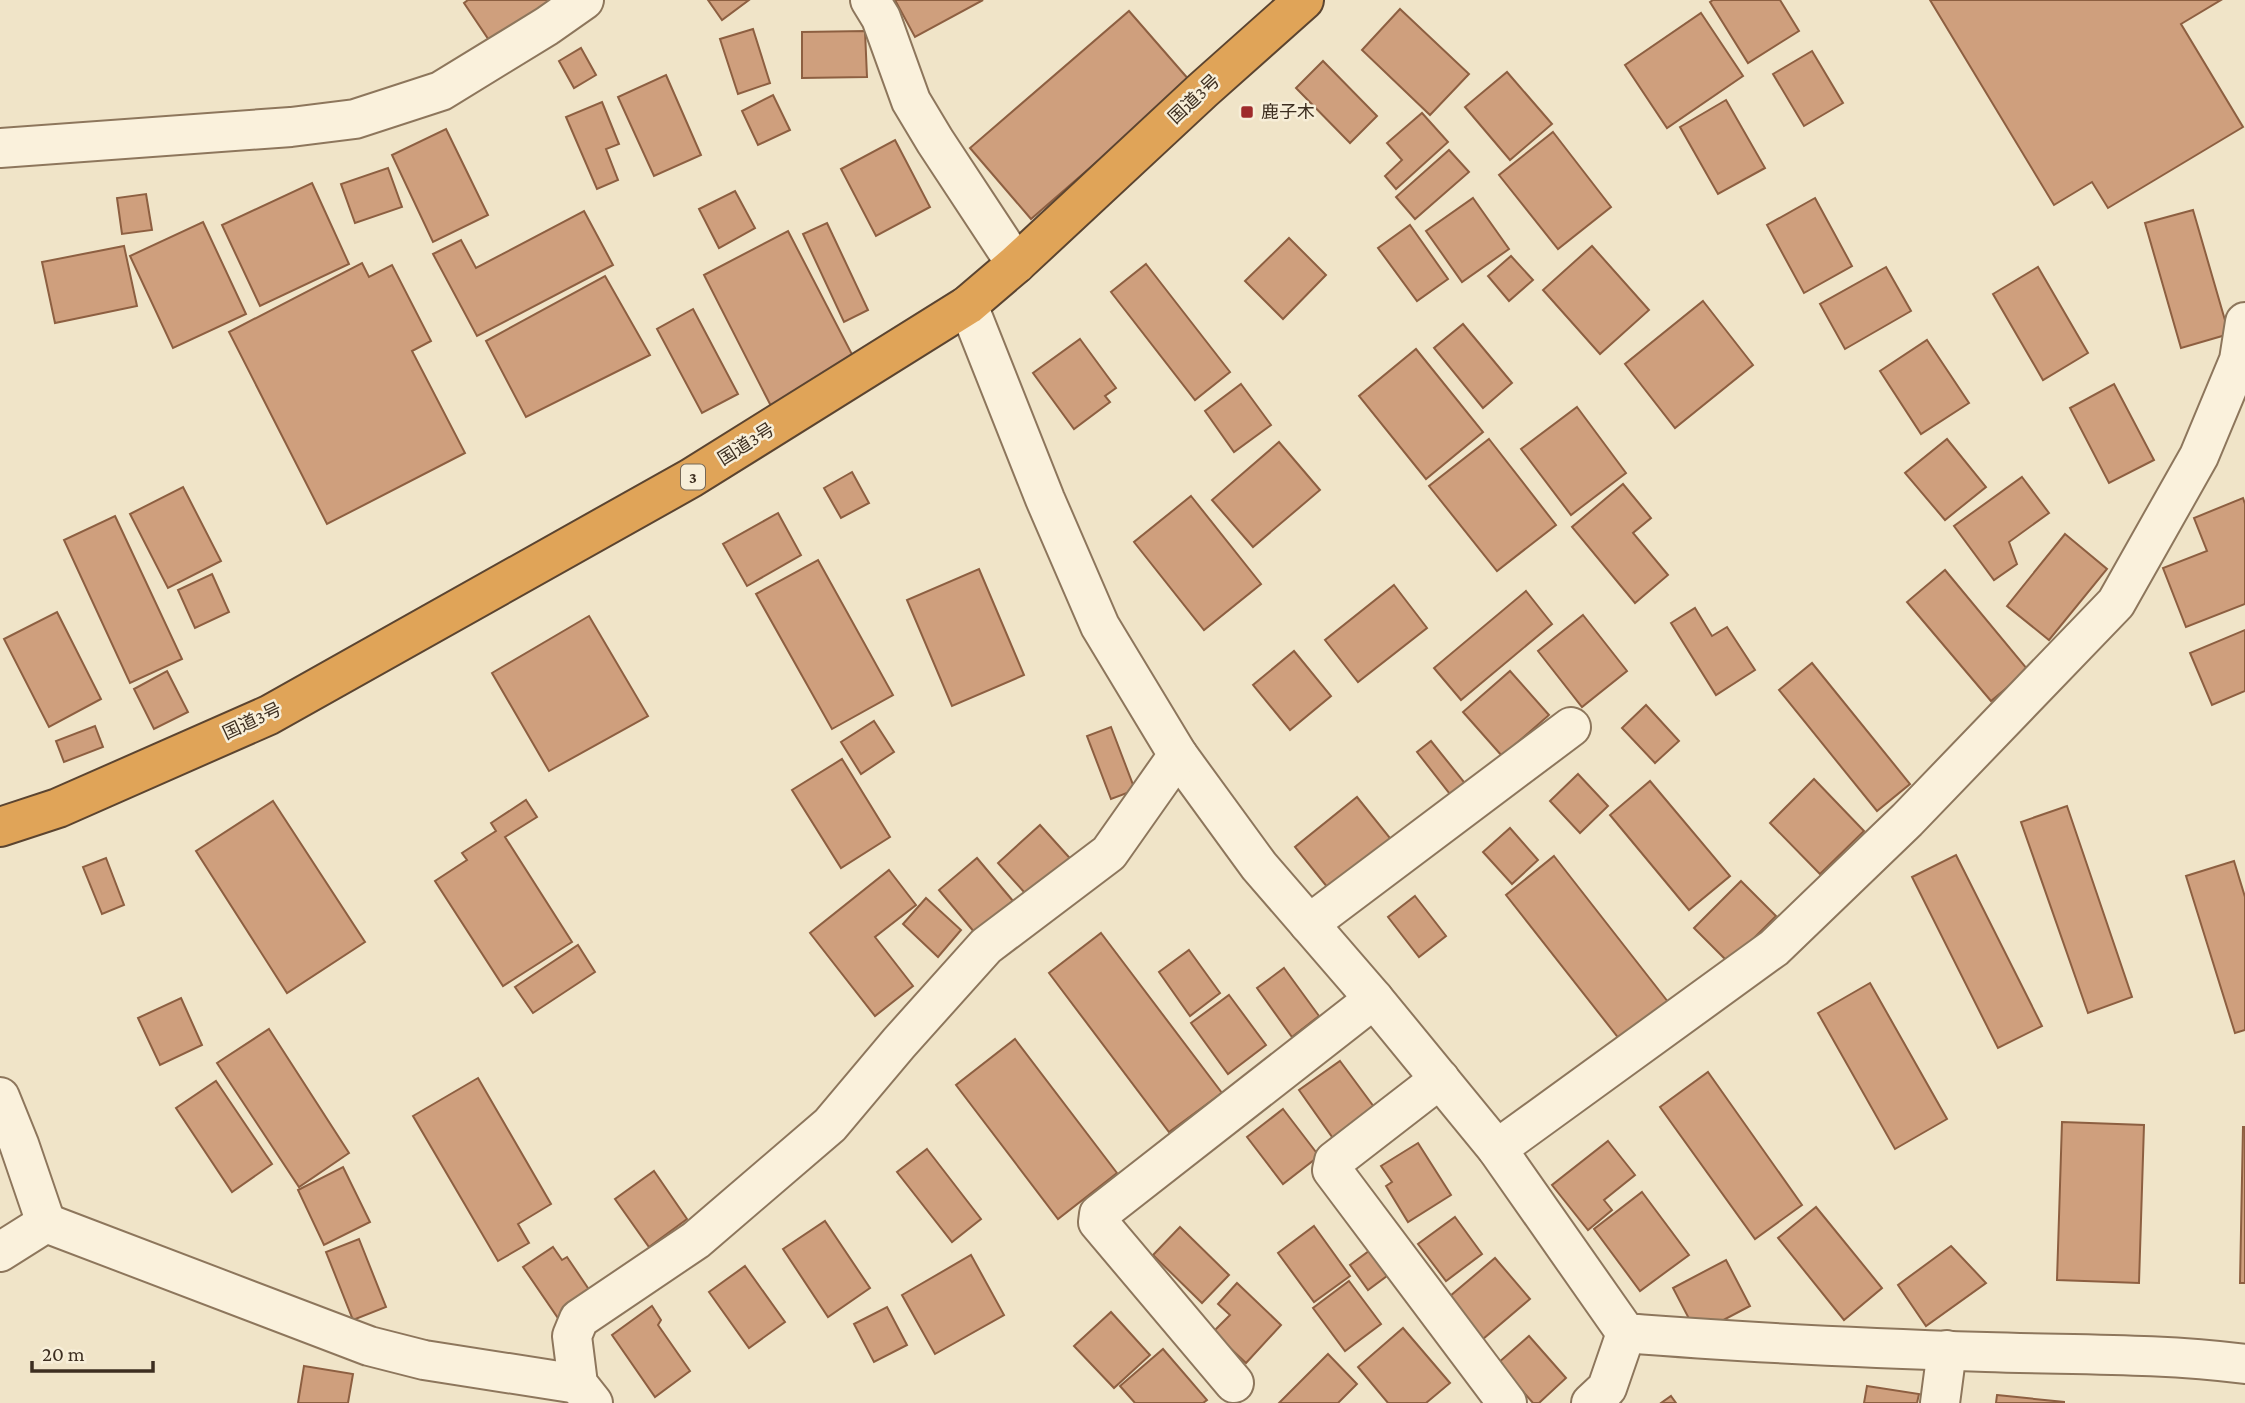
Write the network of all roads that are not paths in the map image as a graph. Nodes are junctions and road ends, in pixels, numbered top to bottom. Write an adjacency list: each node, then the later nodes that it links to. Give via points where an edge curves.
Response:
1 (583, 0): 4 (street, via 441,91 355,119)
2 (870, 0): 5 (street, via 911,101)
3 (1304, 0): 5 (highway, 国道3号 / 3)
4 (0, 148)
5 (1016, 264): 6 (highway, 国道3号 / 3)
6 (968, 305): 9 (street, via 1100,626); 10 (highway, 国道3号 / 3, via 691,478 270,715 58,808)
7 (2245, 322): 15 (street, via 2239,360 2199,456 2116,603 1907,821 1774,948)
8 (1571, 727): 11 (street)
9 (1178, 755): 11 (street, via 1259,866); 22 (street, via 1109,853 986,946 830,1125 696,1240 579,1319 572,1335)
10 (0, 827)
11 (1309, 924): 12 (street)
12 (1374, 999): 13 (street); 21 (street, via 1100,1214 1098,1222)
13 (1440, 1079): 15 (street); 23 (street, via 1334,1161 1332,1170)
14 (0, 1097): 16 (street)
15 (1497, 1149): 18 (street)
16 (46, 1223): 17 (street); 22 (street, via 369,1346)
17 (0, 1252)
18 (1626, 1333): 19 (street); 24 (street, via 1606,1388)
19 (1947, 1350): 20 (street, via 2194,1358); 25 (street)
20 (2245, 1364)
21 (1234, 1383)
22 (586, 1393)
23 (1507, 1403)
24 (1591, 1403)
25 (1940, 1403)

